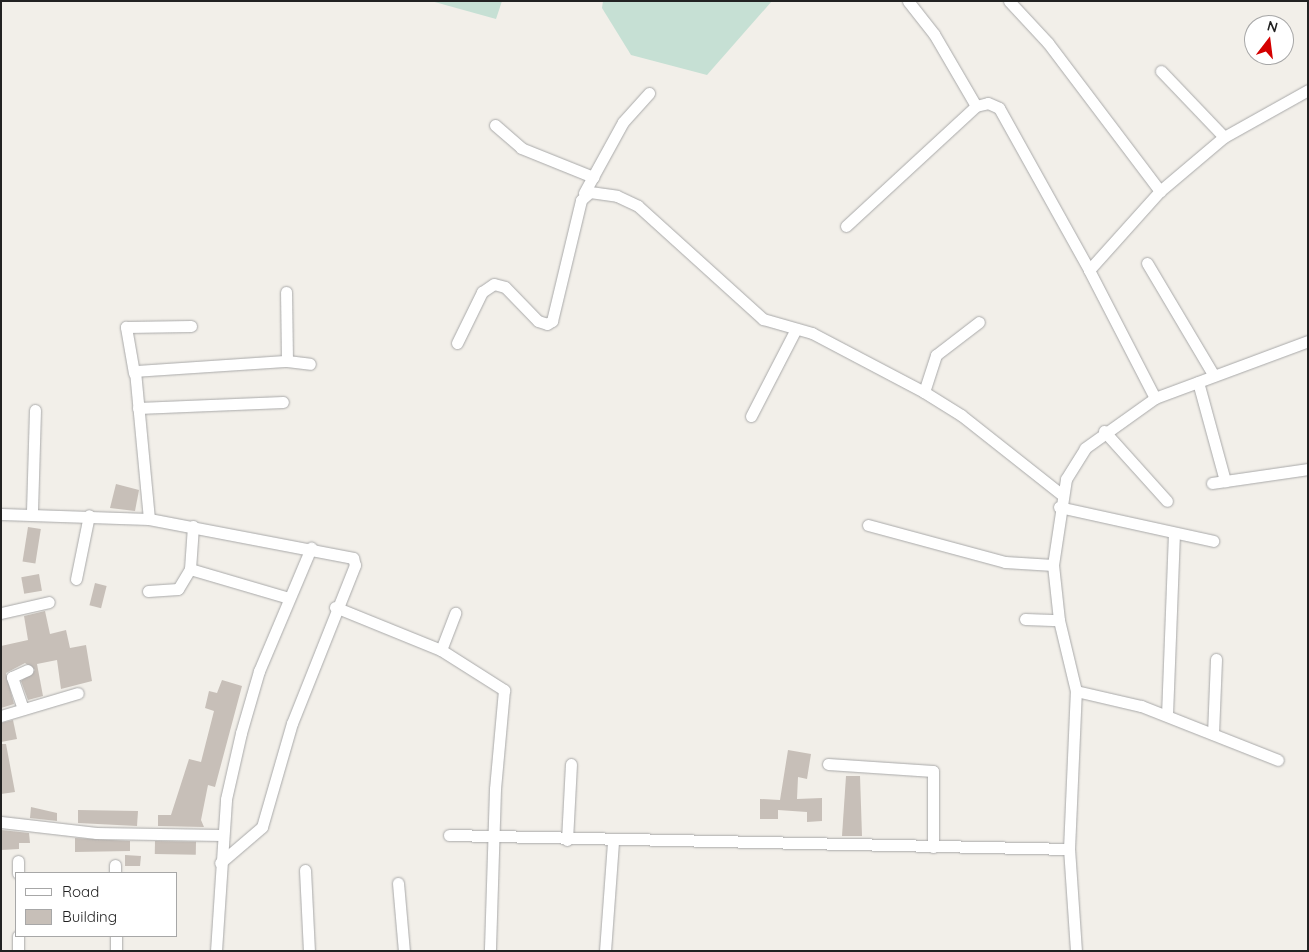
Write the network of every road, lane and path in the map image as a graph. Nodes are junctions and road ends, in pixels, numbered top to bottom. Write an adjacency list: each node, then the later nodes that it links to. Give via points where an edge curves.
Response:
1 (908, 1): 6 (street, via 934,34)
2 (1009, 1): 10 (street, via 1048,43)
3 (1161, 71): 8 (street)
4 (1308, 90): 8 (street)
5 (649, 93): 9 (street, via 623,122)
6 (976, 106): 12 (street); 14 (street, via 988,103 999,108)
7 (496, 125): 9 (street, via 521,148)
8 (1224, 137): 10 (street)
9 (593, 178): 11 (street)
10 (1160, 191): 14 (street)
11 (584, 194): 18 (street, via 599,192 629,200 763,319); 20 (street, via 552,321 547,324 538,321 505,286 494,284 482,292)
12 (846, 226)
13 (1147, 263): 24 (street)
14 (1089, 270): 27 (street)
15 (286, 292): 21 (street)
16 (978, 322): 26 (street, via 936,355)
17 (191, 326): 23 (street, via 127,326)
18 (796, 329): 26 (street, via 819,336); 31 (street)
19 (1308, 341): 24 (street)
20 (457, 343)
21 (287, 361): 22 (street); 23 (street, via 137,369)
22 (310, 364)
23 (134, 373): 29 (street)
24 (1214, 376): 25 (street)
25 (1198, 382): 27 (street); 34 (street)
26 (924, 392): 36 (street, via 961,415)
27 (1155, 398): 32 (street)
28 (283, 402): 29 (street)
29 (138, 408): 42 (street)
30 (36, 410): 39 (street)
31 (751, 416)
32 (1104, 431): 36 (street, via 1072,466); 37 (street)
33 (1308, 469): 34 (street)
34 (1225, 482): 35 (street)
35 (1212, 484)
36 (1062, 494): 38 (street)
37 (1167, 501)
38 (1059, 507): 45 (street); 48 (street)
39 (32, 511): 40 (street); 41 (street)
40 (1, 514)
41 (89, 515): 42 (street); 50 (street)
42 (149, 519): 44 (street)
43 (868, 525): 48 (street, via 1005,562)
44 (193, 526): 47 (street); 49 (street)
45 (1174, 533): 46 (street); 65 (street)
46 (1213, 541)
47 (311, 548): 52 (street); 54 (street, via 355,562)
48 (1053, 565): 58 (street)
49 (190, 569): 51 (street, via 178,589); 52 (street)
50 (76, 579)
51 (148, 591)
52 (290, 598): 73 (street, via 259,671 243,724)
53 (49, 602): 55 (street)
54 (335, 607): 59 (street); 80 (street, via 292,723 262,828)
55 (1, 613)
56 (455, 613): 59 (street)
57 (1025, 619): 58 (street)
58 (1059, 620): 62 (street)
59 (441, 650): 74 (street, via 504,690)
60 (1216, 659): 67 (street)
61 (28, 670): 64 (street, via 12,677)
62 (1076, 691): 65 (street); 78 (street)
63 (78, 694): 64 (street)
64 (23, 709): 66 (street)
65 (1167, 715): 67 (street)
66 (1, 716)
67 (1214, 734): 68 (street)
68 (1278, 760)
69 (572, 764): 75 (street)
70 (828, 764): 77 (street, via 931,769)
71 (1, 822): 73 (street, via 96,833)
72 (449, 835): 74 (street)
73 (222, 836): 80 (street)
74 (494, 836): 75 (street); 91 (street)
75 (567, 840): 76 (street)
76 (612, 841): 77 (street); 92 (street)
77 (933, 847): 78 (street)
78 (1069, 849): 93 (street)
79 (18, 861): 82 (street)
80 (220, 863): 88 (street)
81 (305, 870): 89 (street)
82 (18, 872)
83 (398, 883): 90 (street)
84 (18, 937): 86 (street)
85 (116, 937): 87 (street)
86 (18, 951)
87 (116, 951)
88 (216, 951)
89 (309, 951)
90 (404, 951)
91 (490, 951)
92 (605, 951)
93 (1076, 951)

